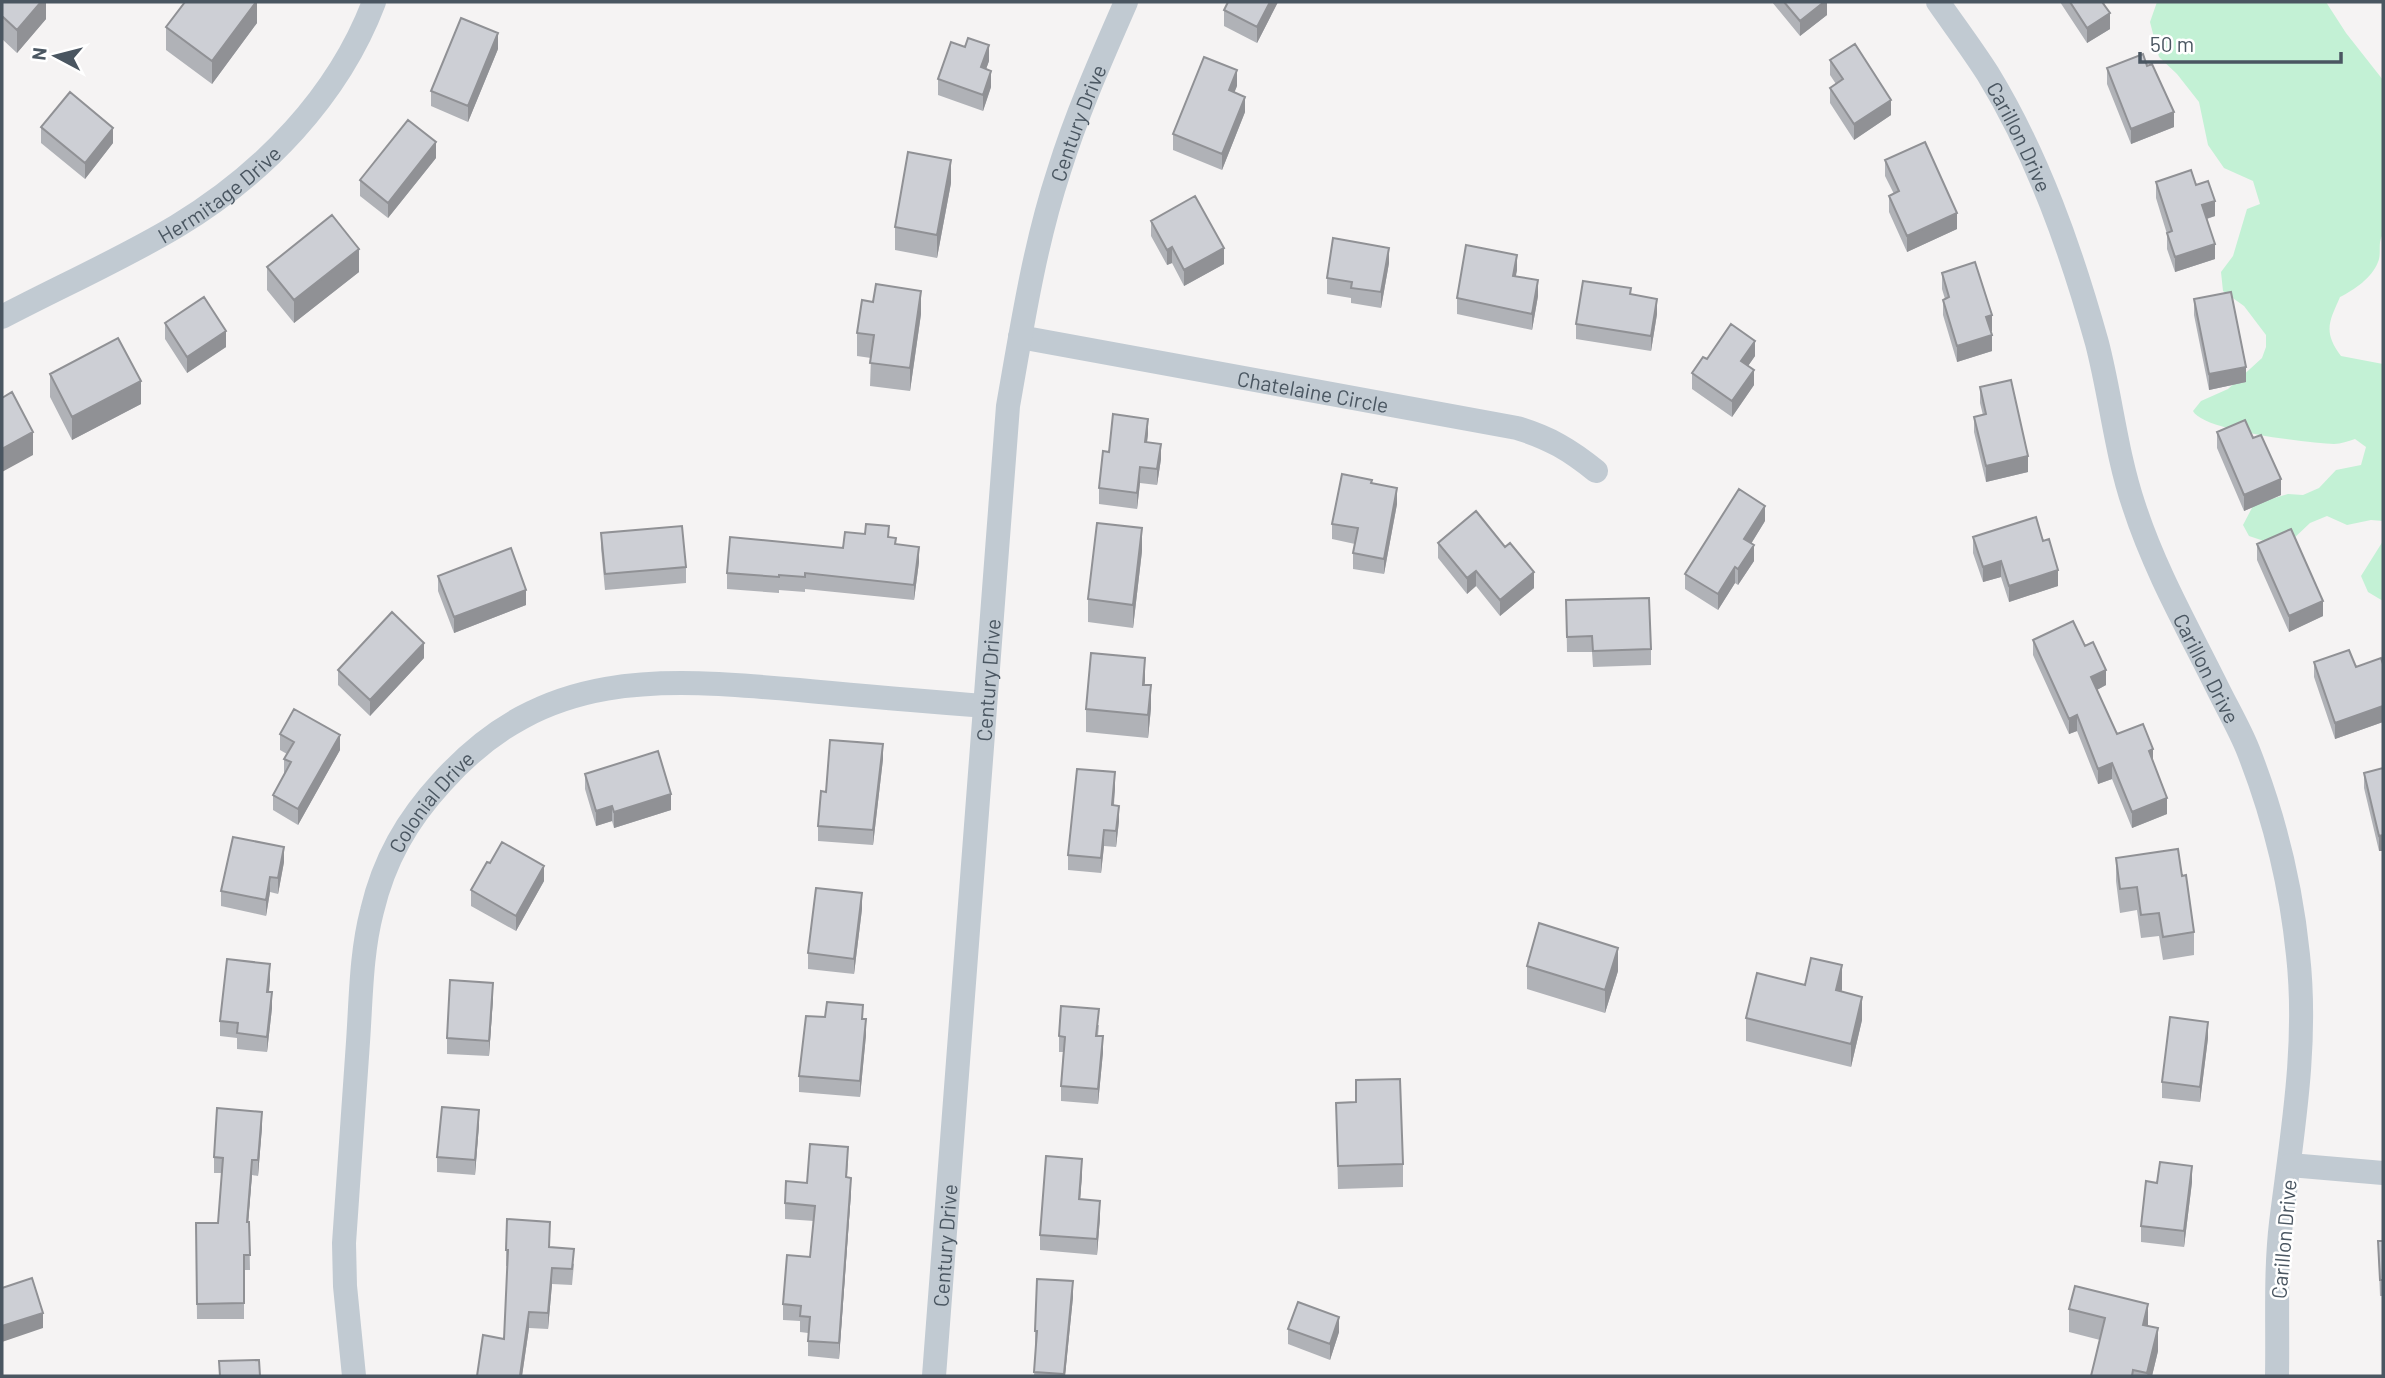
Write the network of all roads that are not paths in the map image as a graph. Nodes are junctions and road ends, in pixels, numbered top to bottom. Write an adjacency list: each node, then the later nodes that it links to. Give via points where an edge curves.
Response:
1 (374, 2): 4 (street, Hermitage Drive, via 340,71 298,127 256,169 176,226)
2 (1126, 2): 5 (street, Century Drive, via 1059,172)
3 (1937, 2): 8 (street, Carillon Drive, via 1987,74 2052,205 2098,347 2133,503 2157,568 2247,748 2271,815 2298,956 2302,1038)
4 (2, 317)
5 (1020, 337): 6 (street, Chatelaine Circle, via 1517,428 1545,436); 7 (street, Century Drive, via 1008,406)
6 (1596, 471)
7 (984, 706): 10 (street, Colonial Drive, via 714,683 606,687 551,703 504,727 461,760 421,805 392,851 372,911 363,974 344,1243); 11 (street, Century Drive)
8 (2290, 1165): 9 (street); 12 (street, Carillon Drive, via 2281,1226)
9 (2383, 1173)
10 (354, 1376)
11 (934, 1376)
12 (2277, 1376)

